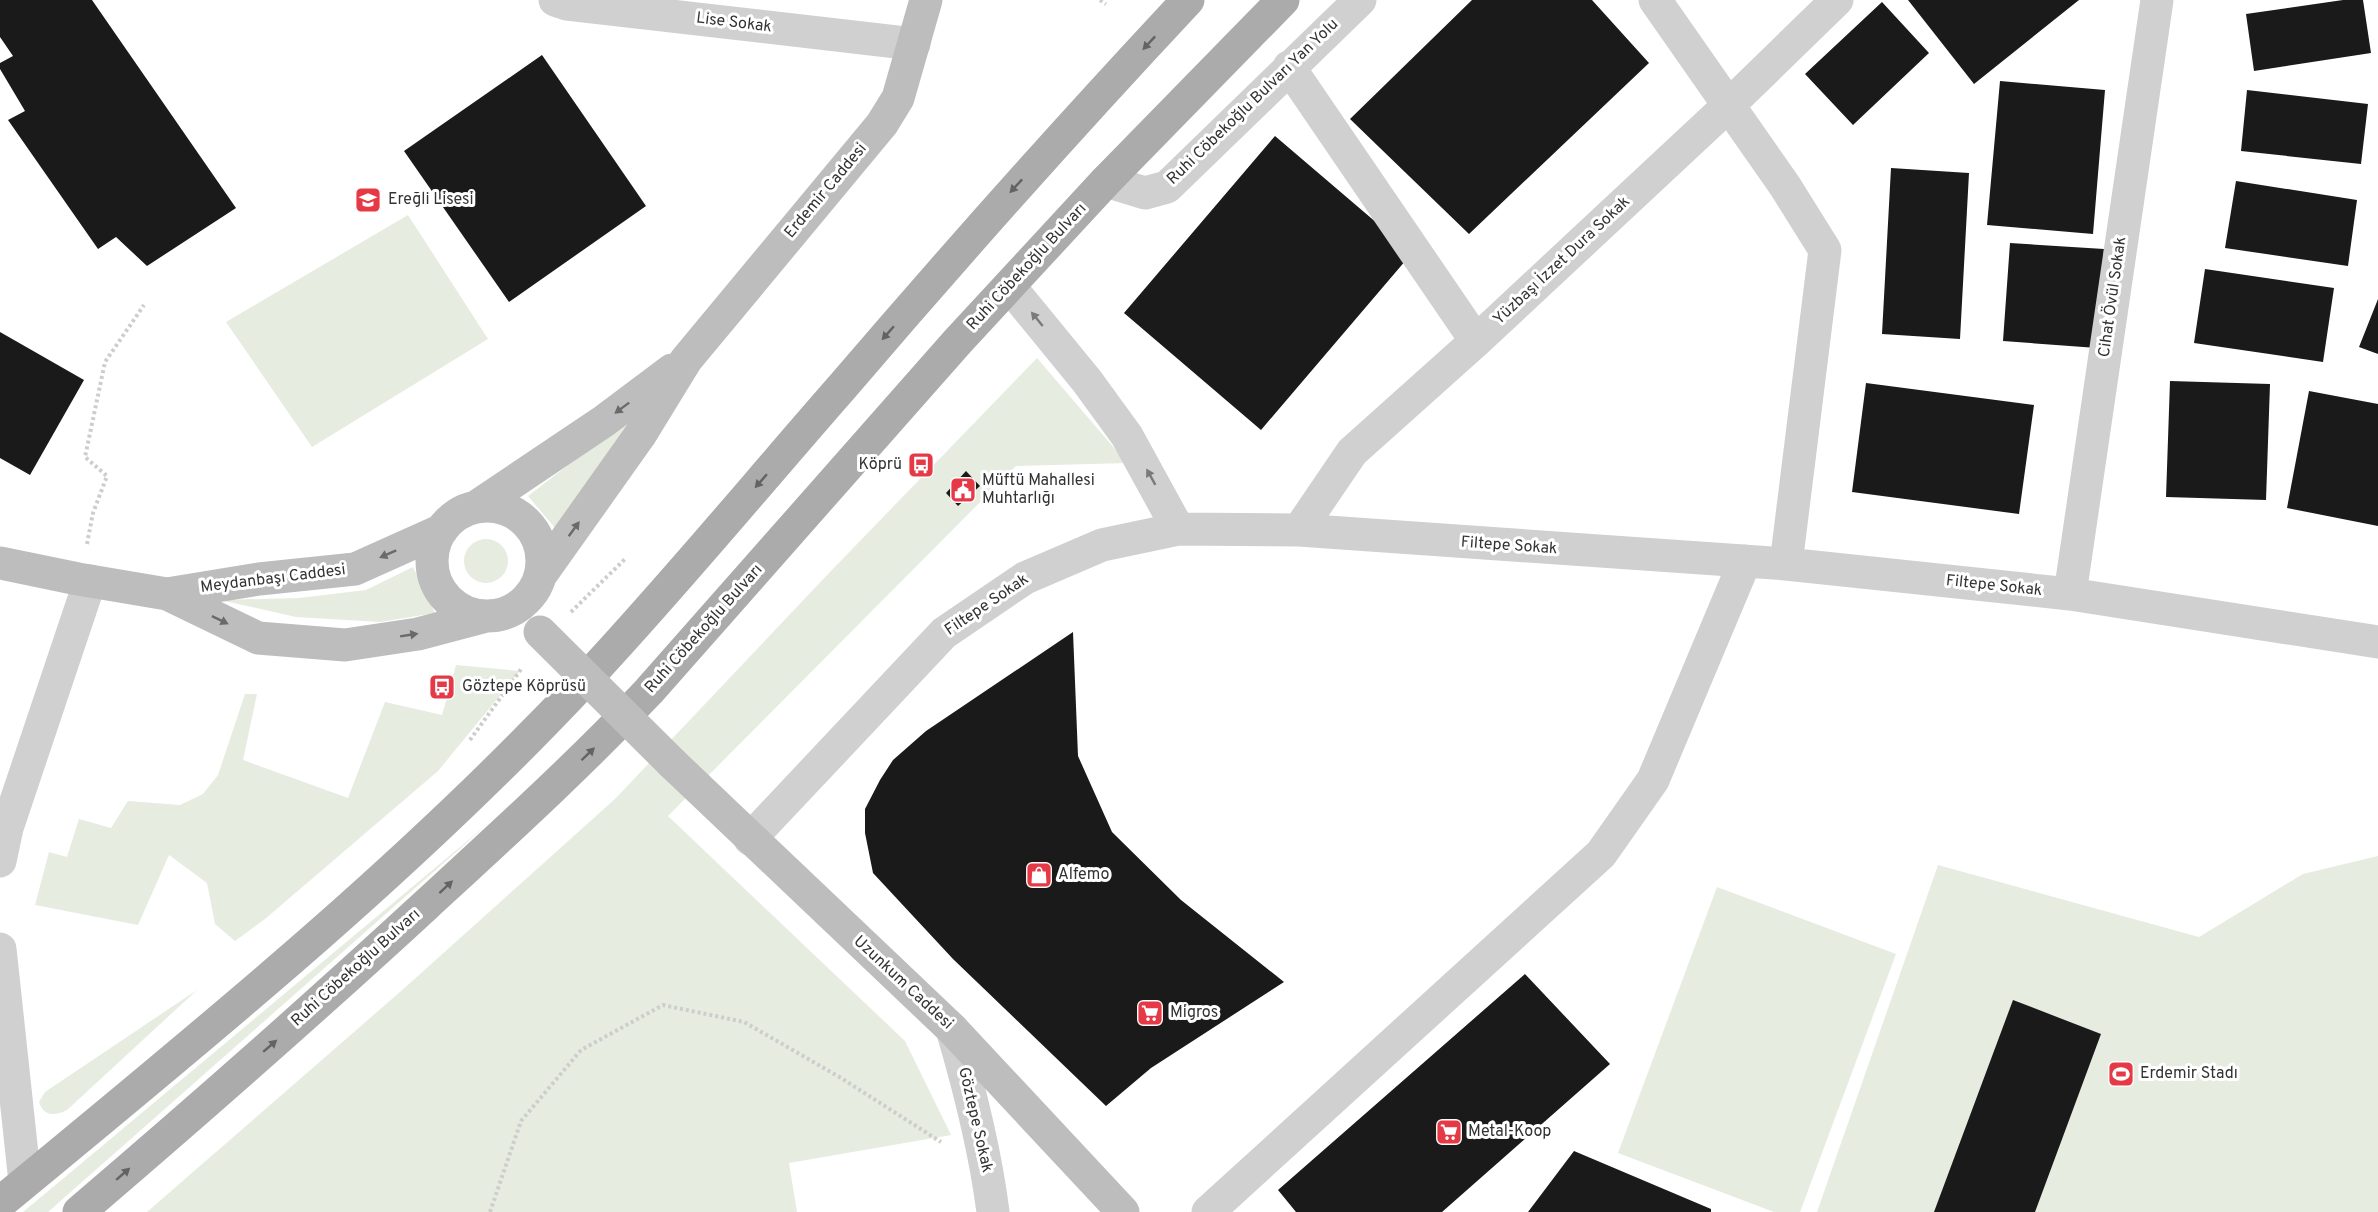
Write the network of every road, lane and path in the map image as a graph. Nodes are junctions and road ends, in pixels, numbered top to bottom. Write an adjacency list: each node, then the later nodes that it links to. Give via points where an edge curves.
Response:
1 (555, 0): 11 (street, Lise Sokak)
2 (926, 0): 11 (main road, Erdemir Caddesi)
3 (1100, 0): 10 (path)
4 (1188, 0): 42 (main road, one-way to 42, via 1010,193 583,681 478,788 306,946 162,1071)
5 (1283, 0): 14 (main road, Ruhi Cöbekoğlu Bulvarı)
6 (1359, 0): 12 (street, Ruhi Cöbekoğlu Bulvarı Yan Yolu)
7 (1655, 0): 13 (street)
8 (1837, 0): 13 (street, Yüzbaşı İzzet Dura Sokak)
9 (2157, 0): 31 (street, Cihat Övül Sokak)
10 (1106, 4)
11 (914, 44): 18 (main road, Erdemir Caddesi, via 898,98 882,124)
12 (1290, 67): 14 (street, Ruhi Cöbekoğlu Bulvarı Yan Yolu, via 1167,187 1144,193); 17 (street)
13 (1729, 105): 17 (street, Yüzbaşı İzzet Dura Sokak); 27 (street, via 1825,250)
14 (1106, 181): 15 (main road, Ruhi Cöbekoğlu Bulvarı)
15 (1011, 286): 21 (street, one-way to 15, via 1127,436); 44 (main road, Ruhi Cöbekoğlu Bulvarı, one-way to 15, via 337,987 606,737)
16 (144, 305): 20 (path, via 105,362 85,457 107,476)
17 (1476, 341): 23 (street, Yüzbaşı İzzet Dura Sokak, via 1352,452)
18 (686, 360): 19 (main road, Erdemir Caddesi, one-way to 19); 28 (main road, Erdemir Caddesi, one-way to 18, via 640,435)
19 (476, 507): 22 (main road, Meydanbaşı Caddesi, via 451,519); 28 (main road, via 495,506 527,524 542,557)
20 (93, 513)
21 (1178, 529): 23 (street, Filtepe Sokak); 37 (street, Filtepe Sokak, via 1102,545 1025,578 944,633)
22 (442, 530): 30 (main road, Meydanbaşı Caddesi, one-way to 30, via 355,569); 32 (main road, Meydanbaşı Caddesi, via 431,562 442,594 470,614)
23 (1299, 530): 25 (street, Filtepe Sokak)
24 (626, 558): 33 (path)
25 (1745, 561): 27 (street, Filtepe Sokak); 48 (street, via 1653,780 1600,854)
26 (0, 563): 29 (main road, Meydanbaşı Caddesi)
27 (1786, 564): 31 (street, Filtepe Sokak)
28 (540, 576): 32 (main road, via 527,599)
29 (90, 582): 30 (main road, Meydanbaşı Caddesi); 38 (street, via 7,828)
30 (167, 594): 32 (main road, Meydanbaşı Caddesi, one-way to 32, via 258,638 345,645 418,634)
31 (2070, 594): 34 (street, Filtepe Sokak)
32 (501, 612): 37 (main road, Uzunkum Caddesi, bridge, via 540,632)
33 (569, 614)
34 (2378, 642)
35 (524, 666): 36 (path)
36 (467, 745)
37 (750, 839): 40 (main road, Uzunkum Caddesi)
38 (0, 861)
39 (0, 949): 42 (street)
40 (952, 1029): 46 (street, Göztepe Sokak, via 974,1104); 47 (main road, Uzunkum Caddesi)
41 (950, 1148): 45 (path, via 744,1022 663,1005 581,1050 521,1121)
42 (25, 1182): 43 (main road)
43 (0, 1203)
44 (79, 1212)
45 (490, 1212)
46 (993, 1212)
47 (1123, 1212)
48 (1208, 1212)

